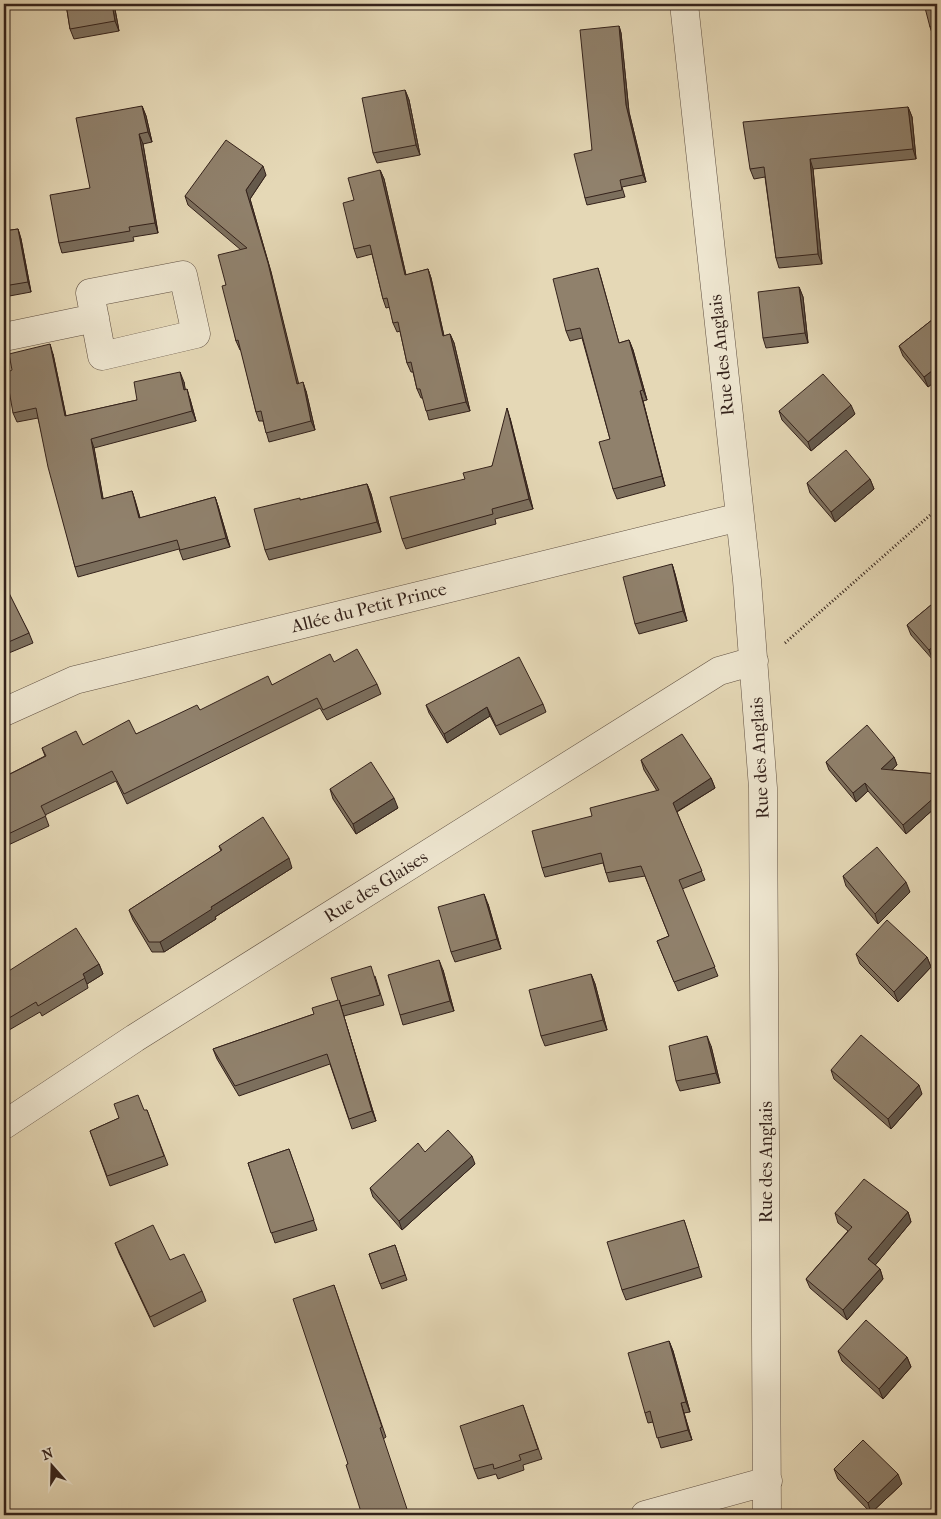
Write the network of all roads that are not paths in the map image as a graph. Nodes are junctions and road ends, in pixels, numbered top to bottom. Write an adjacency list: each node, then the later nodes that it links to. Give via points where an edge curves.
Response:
1 (684, 4): 4 (street, Rue des Anglais)
2 (95, 318): 3 (street)
3 (4, 337)
4 (740, 517): 5 (street, Rue des Anglais); 6 (street, Allée du Petit Prince, via 75,680)
5 (754, 661): 7 (street, Rue des Glaises, via 710,676 135,1038); 8 (street, Rue des Anglais, via 763,788)
6 (4, 712)
7 (4, 1125)
8 (768, 1481): 9 (street); 10 (street, Rue des Anglais)
9 (646, 1515)
10 (767, 1515)

